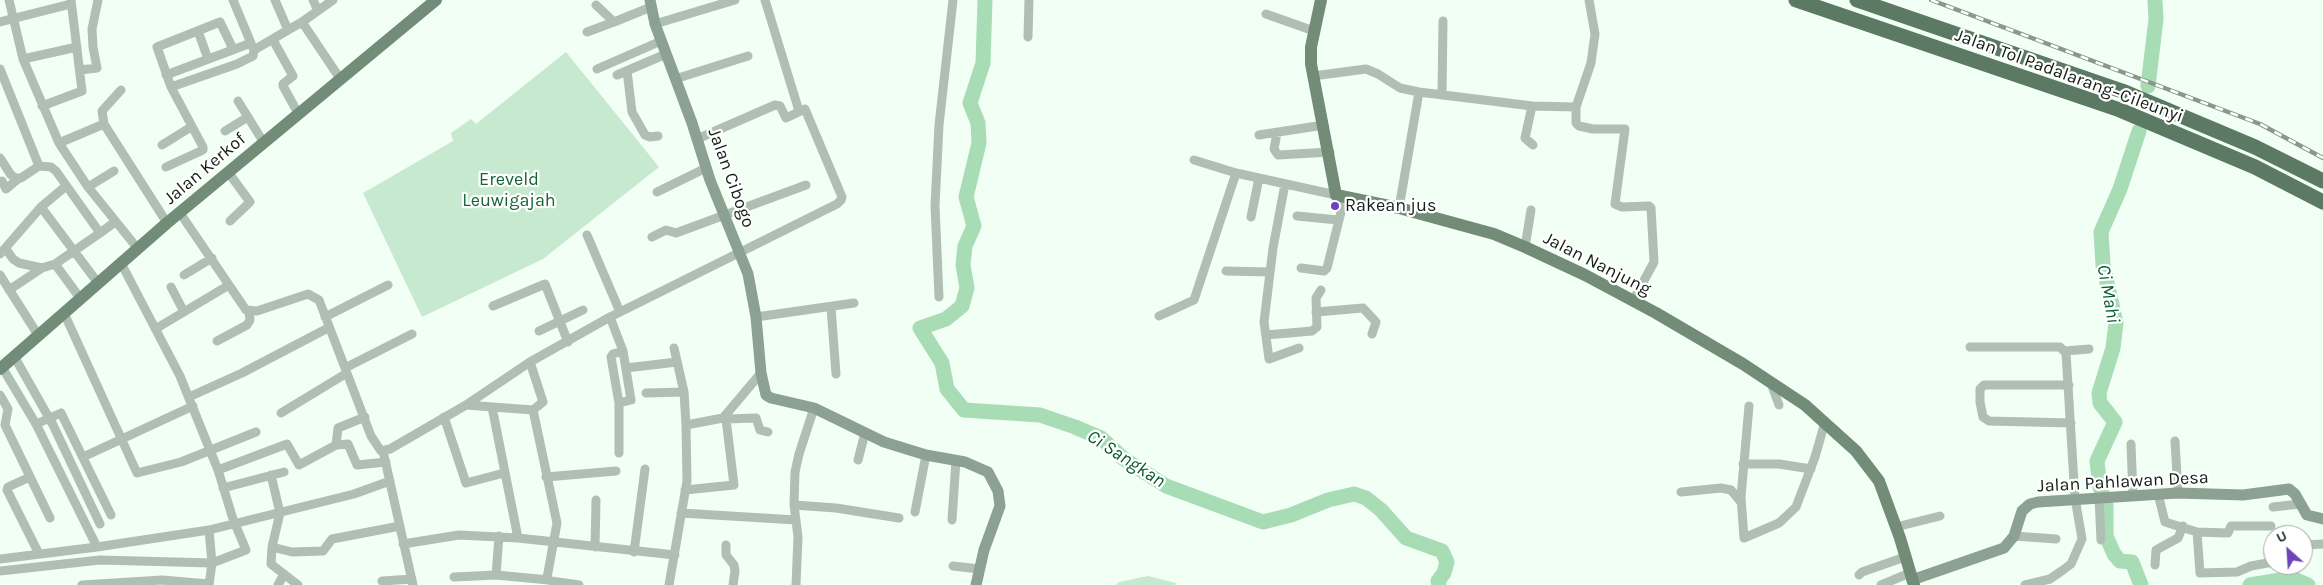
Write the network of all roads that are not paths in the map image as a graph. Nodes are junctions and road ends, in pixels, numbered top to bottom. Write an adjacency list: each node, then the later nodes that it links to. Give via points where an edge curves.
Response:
1 (9, 0): 22 (street)
2 (98, 0): 43 (street, via 92,29 97,68)
3 (233, 0): 35 (street)
4 (275, 0): 28 (street)
5 (313, 0): 20 (street)
6 (333, 0): 20 (street)
7 (436, 0): 50 (main road, Jalan Kerkof)
8 (735, 0): 27 (street)
9 (766, 0): 59 (street)
10 (953, 0): 128 (street, via 939,125 935,206)
11 (1029, 0): 32 (street)
12 (1321, 0): 29 (main road)
13 (1589, 0): 58 (street, via 1595,34 1591,63)
14 (1796, 0): 93 (highway, Jalan Tol Padalarang–Cileunyi, via 2120,110 2255,167)
15 (1857, 0): 85 (highway, Jalan Tol Padalarang–Cileunyi, via 2122,91 2255,147)
16 (71, 2): 18 (street); 36 (street)
17 (650, 3): 26 (street); 27 (street, Jalan Cibogo)
18 (51, 5): 22 (street)
19 (596, 5): 26 (street)
20 (318, 11): 25 (street)
21 (1266, 14): 29 (street)
22 (14, 19): 24 (street); 41 (street)
23 (1443, 21): 54 (street)
24 (0, 22)
25 (302, 22): 28 (street); 50 (street)
26 (614, 22): 31 (street)
27 (655, 24): 34 (street, Jalan Cibogo)
28 (288, 30): 33 (street)
29 (1314, 31): 48 (main road)
30 (198, 32): 37 (street, via 222,23); 40 (street); 46 (street, via 157,48)
31 (587, 32)
32 (1028, 37)
33 (272, 40): 35 (street); 60 (street, via 293,76 283,86)
34 (662, 40): 38 (street, Jalan Cibogo); 42 (street)
35 (252, 46): 37 (street); 51 (street, via 253,56)
36 (77, 47): 41 (street); 43 (street)
37 (233, 49): 40 (street)
38 (666, 54): 44 (street); 49 (street, Jalan Cibogo)
39 (748, 56): 49 (street)
40 (208, 58): 46 (street)
41 (23, 59): 56 (street)
42 (597, 69)
43 (80, 70): 56 (street, via 82,91)
44 (626, 71): 47 (street); 68 (street, via 630,107 636,120 645,135)
45 (1, 74): 77 (street)
46 (166, 75): 51 (street)
47 (617, 75)
48 (1312, 76): 53 (street, via 1366,70 1400,88); 63 (main road)
49 (675, 79): 69 (street, Jalan Cibogo)
50 (341, 80): 60 (main road, Jalan Kerkof)
51 (171, 87): 64 (street)
52 (121, 90): 62 (street, via 102,111)
53 (1418, 92): 54 (street); 95 (street)
54 (1442, 96): 57 (street)
55 (238, 101): 61 (street)
56 (42, 106): 70 (street)
57 (1532, 106): 58 (street); 73 (street, via 1525,138)
58 (1576, 107): 130 (street, via 1579,126 1625,130 1616,206 1651,208 1654,262)
59 (798, 111): 69 (street, via 786,118 780,106 775,105); 112 (street, via 806,110 841,200)
60 (299, 115): 71 (main road, Jalan Kerkof)
61 (248, 117): 65 (street); 71 (street)
62 (104, 124): 70 (street); 104 (street)
63 (1324, 125): 66 (street); 74 (main road)
64 (191, 127): 72 (street); 78 (street, via 203,144 203,150)
65 (225, 131)
66 (1277, 133): 67 (street); 74 (street, via 1274,148 1278,155)
67 (1259, 135)
68 (658, 136)
69 (697, 139): 79 (street, Jalan Cibogo)
70 (60, 143): 90 (street)
71 (264, 143): 81 (main road, Jalan Kerkof)
72 (162, 145)
73 (1533, 145)
74 (1330, 152): 92 (main road)
75 (0, 158): 83 (street, via 11,175)
76 (1194, 160): 82 (street)
77 (39, 166): 83 (street); 89 (street, via 51,167)
78 (166, 167)
79 (706, 168): 91 (street); 98 (street, Jalan Cibogo)
80 (114, 171): 90 (street)
81 (228, 172): 97 (main road, Jalan Kerkof); 103 (street, via 250,202)
82 (1236, 173): 84 (street); 140 (street, via 1194,300)
83 (19, 178): 86 (street, via 6,190)
84 (1259, 178): 87 (street); 100 (street)
85 (2323, 181)
86 (0, 182)
87 (1285, 184): 92 (street); 119 (street)
88 (806, 185): 98 (street)
89 (66, 186): 94 (street); 105 (street)
90 (88, 187): 102 (street)
91 (657, 192)
92 (1341, 195): 95 (main road, Jalan Nanjung); 101 (street)
93 (2323, 202)
94 (41, 207): 110 (street); 111 (street)
95 (1399, 208): 108 (main road, Jalan Nanjung, via 1494,234)
96 (1531, 210): 108 (street)
97 (180, 213): 104 (main road, Jalan Kerkof); 113 (street)
98 (724, 216): 107 (street, via 676,233 664,230); 112 (street, Jalan Cibogo)
99 (1297, 216): 101 (street)
100 (1251, 217)
101 (1338, 220): 117 (street, via 1326,270)
102 (115, 222): 105 (street); 109 (street)
103 (230, 222)
104 (167, 224): 109 (main road, Jalan Kerkof)
105 (100, 234): 110 (street)
106 (587, 236): 137 (street)
107 (652, 237)
108 (1525, 247): 130 (main road, Jalan Nanjung)
109 (138, 249): 114 (main road, Jalan Kerkof)
110 (73, 250): 115 (street); 122 (street)
111 (3, 252): 116 (street, via 19,263)
112 (740, 252): 137 (street); 143 (street, Jalan Cibogo)
113 (212, 258): 121 (street); 123 (street)
114 (121, 263): 122 (main road, Jalan Kerkof); 145 (street)
115 (55, 264): 116 (street); 129 (street)
116 (42, 268): 126 (street)
117 (1302, 268)
118 (1226, 271): 119 (street)
119 (1270, 272): 151 (street, via 1264,322)
120 (0, 275): 126 (street)
121 (184, 275)
122 (98, 283): 129 (main road, Jalan Kerkof)
123 (230, 285): 135 (street); 136 (street)
124 (388, 285): 141 (street)
125 (171, 287): 135 (street)
126 (9, 290): 150 (street)
127 (1321, 290): 138 (street, via 1316,298)
128 (939, 297)
129 (80, 298): 139 (main road, Jalan Kerkof)
130 (1634, 301): 168 (main road, Jalan Nanjung)
131 (854, 303): 133 (street)
132 (493, 306): 144 (street, via 544,284)
133 (831, 307): 143 (street); 167 (street)
134 (582, 310): 144 (street)
135 (184, 312): 145 (street)
136 (249, 312): 141 (street, via 311,294 318,300); 152 (street, via 248,325)
137 (620, 312): 142 (street)
138 (1316, 312): 149 (street, via 1361,307 1376,322); 151 (street, via 1317,327 1312,331)
139 (64, 313): 150 (main road, Jalan Kerkof); 193 (street)
140 (1158, 316)
141 (325, 317): 146 (street)
142 (610, 317): 153 (street); 158 (street)
143 (756, 317): 166 (street, Jalan Cibogo)
144 (560, 320): 147 (street); 153 (street)
145 (157, 328): 173 (street)
146 (328, 328): 165 (street); 173 (street)
147 (539, 331)
148 (412, 334): 165 (street)
149 (1372, 334)
150 (38, 335): 160 (main road, Jalan Kerkof)
151 (1266, 335): 156 (street, via 1269,359)
152 (217, 341)
153 (568, 342): 161 (street)
154 (1970, 347): 159 (street, via 2060,347)
155 (674, 348): 162 (street)
156 (1300, 348)
157 (2089, 349): 159 (street)
158 (623, 351): 164 (street); 174 (street, via 611,357)
159 (2065, 351): 169 (street)
160 (14, 356): 163 (main road, Jalan Kerkof); 183 (street)
161 (530, 362): 175 (street); 180 (street, via 543,402)
162 (677, 362): 164 (street); 170 (street)
163 (1, 368): 188 (street)
164 (626, 368): 174 (street, via 631,400)
165 (346, 370): 181 (street); 182 (street)
166 (761, 373): 179 (street, Jalan Cibogo, via 768,396); 185 (street)
167 (836, 374)
168 (1771, 383): 176 (street); 186 (main road, Jalan Nanjung)
169 (2069, 385): 187 (street); 187 (street, via 1984,385 1980,389 1980,402 1983,417 1989,421)
170 (684, 392): 171 (street); 189 (street)
171 (646, 393)
172 (0, 395): 213 (street, via 8,409 5,426)
173 (191, 401): 193 (street); 197 (street)
174 (619, 402): 199 (street)
175 (466, 405): 178 (street); 184 (street)
176 (1778, 405)
177 (1749, 406): 205 (street)
178 (492, 407): 180 (street); 211 (street)
179 (814, 408): 192 (street); 227 (street, via 795,472)
180 (533, 410): 214 (street)
181 (281, 413)
182 (365, 417): 196 (street, via 337,429); 198 (street, via 376,446)
183 (48, 418): 188 (street); 201 (street, via 61,412); 229 (street)
184 (444, 418): 198 (street); 211 (street, via 466,484)
185 (725, 418): 189 (street); 191 (street, via 756,418 760,430); 217 (street, via 734,484)
186 (1825, 422): 207 (street); 244 (main road, Jalan Nanjung, via 1856,451 1879,481)
187 (2071, 423): 223 (street)
188 (36, 424): 255 (street)
189 (686, 425): 217 (street)
190 (256, 432): 197 (street)
191 (768, 432)
192 (865, 433): 200 (street); 202 (street)
193 (122, 440): 197 (street, via 138,473); 201 (street)
194 (2175, 441): 219 (street)
195 (2131, 444): 221 (street)
196 (336, 445): 204 (street, via 348,444 357,465); 208 (street, via 298,465 286,444)
197 (210, 451): 208 (street)
198 (384, 452): 204 (street)
199 (619, 453)
200 (926, 455): 203 (street); 230 (street)
201 (83, 457): 229 (street, via 110,511)
202 (858, 460)
203 (956, 460): 237 (street); 267 (street, via 988,472 998,491 1000,506)
204 (386, 462): 215 (street)
205 (1743, 464): 207 (street, via 1779,464); 225 (street)
206 (645, 469): 258 (street)
207 (1811, 469): 225 (street, via 1792,512 1779,523 1744,538)
208 (218, 470): 216 (street)
209 (616, 471): 214 (street)
210 (284, 472): 212 (street)
211 (504, 473): 249 (street)
212 (271, 475): 216 (street); 231 (street)
213 (30, 477): 234 (street); 259 (street, via 7,490)
214 (546, 477): 252 (street, via 557,523)
215 (390, 481): 231 (street); 241 (street)
216 (223, 488): 239 (street)
217 (685, 490): 232 (street)
218 (1681, 492): 225 (street, via 1721,488 1731,490)
219 (2178, 493): 220 (street, Jalan Pahlawan Desa); 226 (street, Jalan Pahlawan Desa, via 2243,495 2289,489)
220 (2158, 494): 221 (street, Jalan Pahlawan Desa); 242 (street, via 2163,520)
221 (2133, 496): 222 (street, Jalan Pahlawan Desa)
222 (2103, 497): 223 (street, Jalan Pahlawan Desa); 251 (street)
223 (2076, 498): 248 (street, Jalan Pahlawan Desa, via 2030,504 2020,515); 277 (street, via 2082,540 2071,564)
224 (596, 500): 257 (street)
225 (1741, 502)
226 (2300, 504): 228 (street); 238 (street, Jalan Pahlawan Desa, via 2308,515)
227 (794, 505): 235 (street); 236 (street)
228 (2273, 507)
229 (95, 512): 240 (street)
230 (915, 512)
231 (280, 513): 239 (street); 256 (street)
232 (681, 513): 236 (street); 260 (street)
233 (1940, 516): 244 (street)
234 (50, 518)
235 (899, 518)
236 (796, 520): 286 (street)
237 (952, 520)
238 (2323, 520)
239 (234, 523): 245 (street); 263 (street, via 246,550)
240 (100, 524)
241 (400, 526): 253 (street); 256 (street, via 332,538 323,551 292,552)
242 (2183, 526): 246 (street); 265 (street, via 2178,538 2156,550)
243 (2263, 526): 246 (street, via 2231,526 2228,533)
244 (1896, 527): 261 (main road, Jalan Nanjung)
245 (209, 530): 255 (street); 263 (street)
246 (2197, 532): 264 (street, via 2200,573 2237,572)
247 (499, 536): 249 (street); 253 (street, via 447,536); 271 (street)
248 (2014, 536): 250 (street); 274 (street, via 2008,545 1997,551)
249 (518, 538): 252 (street)
250 (2056, 539)
251 (2101, 540)
252 (554, 543): 257 (street); 273 (street)
253 (403, 544): 276 (street)
254 (726, 546): 285 (street, via 726,555 736,571)
255 (98, 547): 259 (street)
256 (272, 547): 269 (street, via 272,566)
257 (595, 547): 258 (street)
258 (634, 552): 260 (street)
259 (38, 554): 262 (street)
260 (674, 555): 284 (street)
261 (1905, 557): 270 (street); 274 (main road, Jalan Nanjung)
262 (0, 559)
263 (212, 563): 268 (street, via 100,560); 279 (street)
264 (2263, 564)
265 (2155, 565)
266 (953, 566): 267 (street)
267 (979, 569): 287 (street)
268 (0, 571)
269 (284, 574): 281 (street); 282 (street)
270 (1858, 575)
271 (496, 576): 272 (street); 273 (street)
272 (454, 577)
273 (549, 580): 283 (street)
274 (1912, 580): 288 (street)
275 (382, 582): 276 (street)
276 (412, 582)
277 (2051, 582): 289 (street)
278 (161, 583): 279 (street); 280 (street)
279 (209, 584)
280 (82, 585)
281 (278, 585)
282 (298, 585)
283 (579, 585)
284 (669, 585)
285 (733, 585)
286 (799, 585)
287 (976, 585)
288 (1881, 585)
289 (2026, 585)

